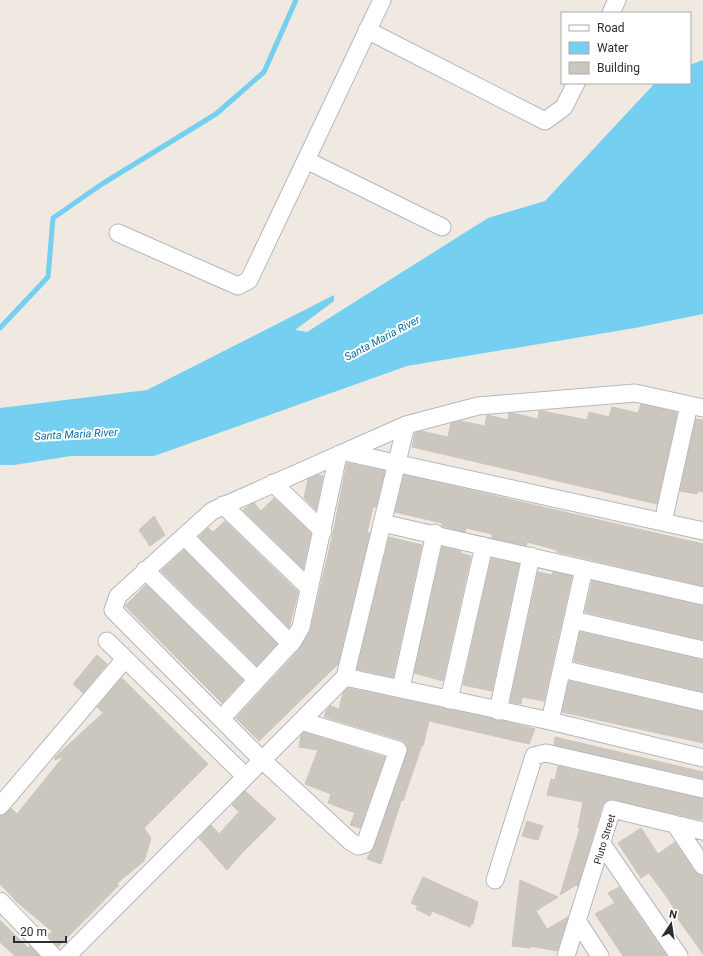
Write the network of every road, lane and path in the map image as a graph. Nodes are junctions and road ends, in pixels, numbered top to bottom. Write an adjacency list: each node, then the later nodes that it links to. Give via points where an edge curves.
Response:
1 (382, 0): 4 (street)
2 (617, 0): 3 (street)
3 (611, 12)
4 (367, 30): 5 (street, via 545,121 564,108); 6 (street)
5 (576, 84)
6 (306, 160): 7 (street); 8 (street, via 249,280 238,286)
7 (442, 227)
8 (118, 233)
9 (696, 407): 10 (street, via 635,393 478,406); 15 (street)
10 (406, 425): 11 (street); 12 (street)
11 (342, 454): 12 (street); 13 (street); 17 (street)
12 (398, 464): 15 (street); 16 (street)
13 (274, 483): 14 (street); 17 (street)
14 (223, 505): 20 (street, via 212,511); 25 (street)
15 (663, 522): 18 (street)
16 (382, 523): 19 (street); 33 (street)
17 (323, 531): 25 (street)
18 (703, 531)
19 (435, 533): 21 (street); 35 (street)
20 (184, 536): 24 (street); 29 (street)
21 (484, 546): 22 (street); 36 (street)
22 (531, 556): 23 (street); 38 (street)
23 (584, 569): 26 (street); 27 (street)
24 (145, 570): 34 (street); 39 (street, via 118,596 113,610)
25 (309, 588): 29 (street, via 301,627)
26 (703, 596)
27 (573, 620): 30 (street); 32 (street)
28 (107, 641): 31 (street)
29 (291, 644): 34 (street)
30 (703, 650)
31 (124, 660): 44 (street); 46 (street)
32 (562, 669): 37 (street); 41 (street)
33 (345, 677): 35 (street); 40 (street)
34 (257, 680): 39 (street)
35 (401, 688): 36 (street)
36 (449, 700): 38 (street)
37 (703, 702)
38 (498, 711): 41 (street)
39 (221, 719): 43 (street)
40 (301, 721): 43 (street); 43 (street, via 398,750 365,844 358,846 351,842)
41 (550, 722): 42 (street)
42 (703, 758)
43 (261, 760): 44 (street)
44 (245, 776): 55 (street)
45 (703, 789): 51 (street, via 546,753 534,756)
46 (0, 806)
47 (675, 824): 48 (street, Pluto Street); 49 (street, Pluto Street, via 612,809); 50 (street)
48 (703, 831)
49 (602, 844): 53 (street, Pluto Street); 58 (street)
50 (703, 866)
51 (495, 880)
52 (0, 901): 54 (street)
53 (578, 922): 56 (street, Pluto Street); 57 (street)
54 (53, 956)
55 (67, 956)
56 (566, 956)
57 (600, 956)
58 (679, 956)

